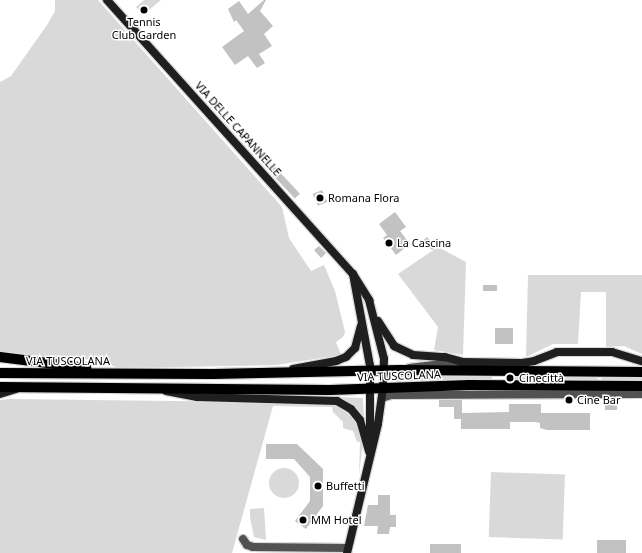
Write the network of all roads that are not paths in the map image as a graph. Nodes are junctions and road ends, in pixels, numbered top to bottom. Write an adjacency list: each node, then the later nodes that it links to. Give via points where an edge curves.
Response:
1 (107, 0): 2 (street, VIA DELLE CAPANNELLE)
2 (353, 274): 3 (street, VIA DELLE CAPANNELLE); 4 (street)
3 (369, 300): 7 (street, via 383,331 400,350 413,355 444,357); 10 (street, VIA DELLE CAPANNELLE, via 383,353)
4 (362, 323): 9 (street); 11 (street, via 355,348 343,359)
5 (0, 357): 14 (main road)
6 (642, 361): 7 (street, VIA TUSCOLANA, via 615,352 566,351 551,353 529,362)
7 (462, 362): 8 (street, VIA TUSCOLANA, via 424,364)
8 (400, 370): 10 (main road, VIA TUSCOLANA); 12 (main road, VIA TUSCOLANA)
9 (370, 371): 10 (main road, VIA TUSCOLANA); 11 (main road, VIA TUSCOLANA); 19 (street)
10 (384, 371): 20 (street, VIA DELLE CAPANNELLE)
11 (275, 372): 14 (main road, VIA TUSCOLANA)
12 (642, 372)
13 (0, 373): 14 (main road, VIA TUSCOLANA)
14 (124, 374)
15 (642, 386): 20 (main road, VIA TUSCOLANA, via 492,385)
16 (0, 387): 17 (main road, VIA TUSCOLANA)
17 (23, 387): 18 (main road, VIA TUSCOLANA); 21 (street)
18 (157, 388): 19 (main road, VIA TUSCOLANA); 23 (street, VIA TUSCOLANA, via 189,397 337,401 347,406 360,420)
19 (370, 389): 20 (main road, VIA TUSCOLANA); 23 (street)
20 (383, 393): 22 (street, VIA TUSCOLANA); 23 (street, VIA DELLE CAPANNELLE)
21 (0, 394)
22 (642, 394)
23 (370, 455): 27 (street)
24 (243, 539): 25 (street, via 251,547)
25 (290, 550): 26 (street)
26 (322, 550): 27 (street)
27 (347, 551)

